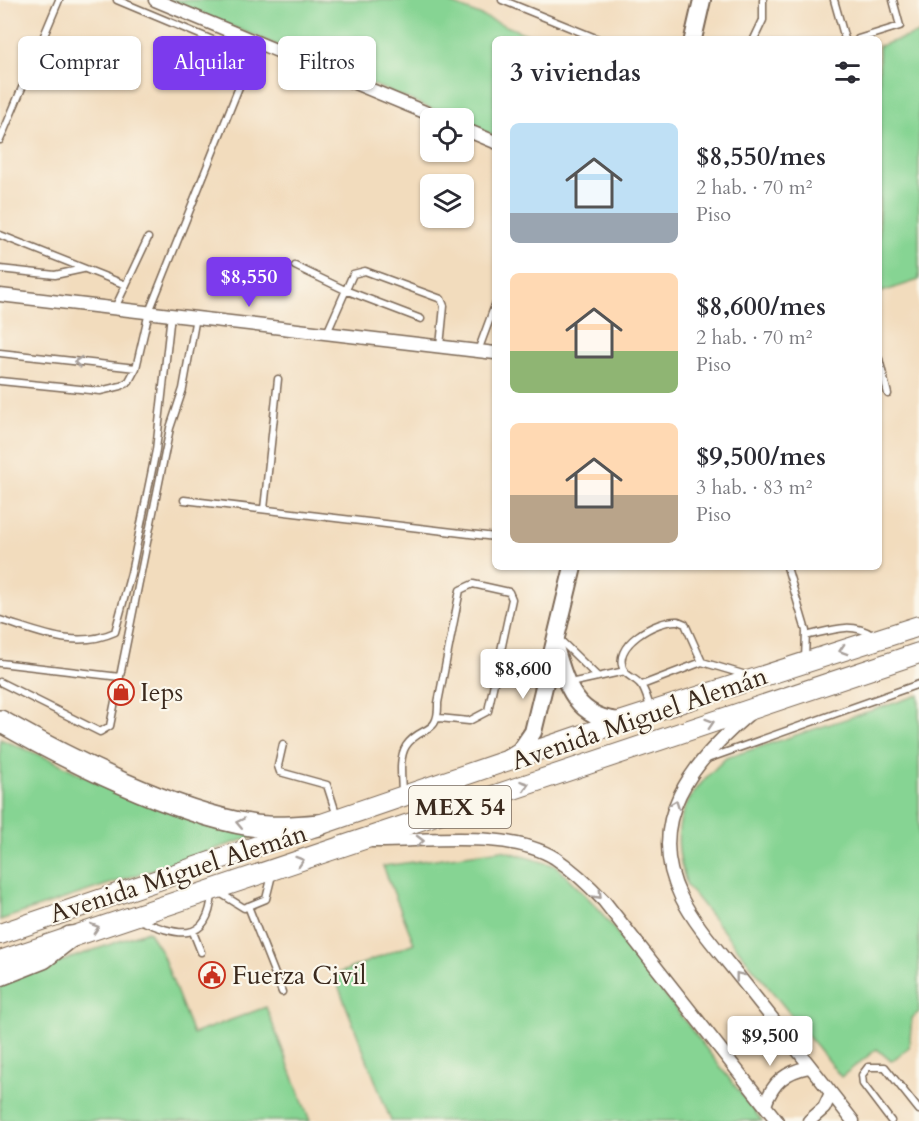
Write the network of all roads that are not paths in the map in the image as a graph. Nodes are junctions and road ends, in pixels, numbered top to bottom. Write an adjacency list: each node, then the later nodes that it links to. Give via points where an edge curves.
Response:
1 (59, 0): 16 (lane)
2 (117, 0): 27 (lane, via 234,49 243,58 245,68)
3 (155, 0): 14 (street)
4 (502, 0): 9 (lane)
5 (702, 0): 10 (main road)
6 (764, 0): 11 (lane, via 763,20)
7 (834, 0): 12 (lane)
8 (893, 0): 13 (lane, via 900,26)
9 (591, 36)
10 (694, 36)
11 (755, 36)
12 (844, 36)
13 (868, 36)
14 (420, 110)
15 (474, 133): 17 (street)
16 (0, 140)
17 (492, 141)
18 (0, 235): 21 (lane)
19 (148, 238): 23 (lane)
20 (295, 266): 24 (lane)
21 (84, 268): 22 (lane, via 55,275); 23 (lane)
22 (0, 269)
23 (126, 285): 26 (lane)
24 (345, 290): 31 (lane); 32 (lane); 33 (lane, via 353,274 364,271 441,299 444,306)
25 (0, 295): 26 (street)
26 (115, 308): 27 (street)
27 (149, 312): 29 (street); 37 (lane)
28 (492, 313): 34 (lane)
29 (171, 314): 30 (street); 47 (lane, via 156,450 115,632 96,640 66,640)
30 (196, 316): 32 (street); 57 (lane)
31 (421, 319)
32 (327, 333): 33 (street)
33 (440, 346): 34 (street)
34 (478, 351): 36 (street)
35 (0, 353): 37 (lane, one-way to 35)
36 (492, 353)
37 (136, 368): 40 (lane, via 122,386 100,391)
38 (882, 371): 41 (lane)
39 (278, 379): 43 (lane)
40 (0, 381)
41 (888, 394)
42 (184, 500): 43 (lane)
43 (264, 509): 44 (lane)
44 (492, 537)
45 (572, 570): 51 (main road)
46 (788, 570): 49 (lane)
47 (0, 620)
48 (919, 626): 50 (highway, Avenida Miguel Alemán / MEX 54)
49 (806, 636): 50 (lane, via 848,627 864,630); 55 (lane)
50 (877, 639): 55 (highway, Avenida Miguel Alemán / MEX 54, one-way to 55)
51 (556, 641): 58 (lane); 61 (main road); 73 (main road, via 533,732 519,751)
52 (919, 653): 64 (highway, Avenida Miguel Alemán / MEX 54)
53 (702, 662): 56 (lane, via 685,624 675,620 632,639 623,662); 59 (lane); 63 (lane)
54 (0, 663): 57 (lane)
55 (804, 663): 59 (highway, Avenida Miguel Alemán / MEX 54)
56 (625, 671): 58 (lane); 63 (lane)
57 (120, 677): 60 (lane, via 110,726 100,732)
58 (598, 677): 61 (lane)
59 (756, 678): 65 (highway, Avenida Miguel Alemán / MEX 54)
60 (0, 682)
61 (566, 684): 68 (main road, via 576,700 591,712)
62 (919, 684): 72 (lane)
63 (642, 685): 65 (lane)
64 (758, 707): 72 (street); 76 (highway, Avenida Miguel Alemán / MEX 54, one-way to 64)
65 (652, 711): 68 (highway, Avenida Miguel Alemán / MEX 54)
66 (439, 718): 66 (lane, via 469,721 488,711 512,599 509,592 473,585 460,590 438,704); 74 (lane, via 404,750)
67 (0, 721): 70 (highway)
68 (623, 721): 73 (highway, Avenida Miguel Alemán / MEX 54)
69 (0, 733): 70 (highway)
70 (37, 742): 75 (highway, one-way to 70, via 268,827 215,816 138,788)
71 (282, 744): 75 (lane, via 280,771 327,785)
72 (703, 761): 88 (street, one-way to 72, via 696,920 673,878 667,854 673,807)
73 (501, 763): 74 (highway, Avenida Miguel Alemán / MEX 54)
74 (402, 797): 75 (highway, Avenida Miguel Alemán / MEX 54)
75 (328, 822): 82 (highway, Avenida Miguel Alemán / MEX 54)
76 (362, 841): 77 (highway, Avenida Miguel Alemán / MEX 54, one-way to 76); 90 (street, one-way to 90, via 500,842 554,858 604,901)
77 (274, 870): 78 (highway, Avenida Miguel Alemán / MEX 54); 79 (lane, via 266,899)
78 (213, 890): 79 (lane, via 244,908); 80 (highway, Avenida Miguel Alemán / MEX 54); 81 (lane, via 210,912)
79 (248, 906): 87 (lane)
80 (130, 917): 81 (lane, via 165,931); 83 (highway, Avenida Miguel Alemán / MEX 54, one-way to 80)
81 (193, 932): 84 (lane)
82 (0, 934)
83 (70, 937): 85 (highway, Avenida Miguel Alemán / MEX 54); 86 (highway, via 43,958)
84 (201, 952)
85 (0, 961)
86 (0, 975)
87 (282, 992)
88 (809, 1067): 89 (street); 90 (street, via 780,1078)
89 (831, 1093): 93 (street, via 824,1108); 94 (street)
90 (765, 1105): 92 (street)
91 (919, 1110): 95 (lane, via 885,1067 868,1066 862,1075 863,1084)
92 (777, 1121)
93 (809, 1121)
94 (853, 1121)
95 (891, 1121)

